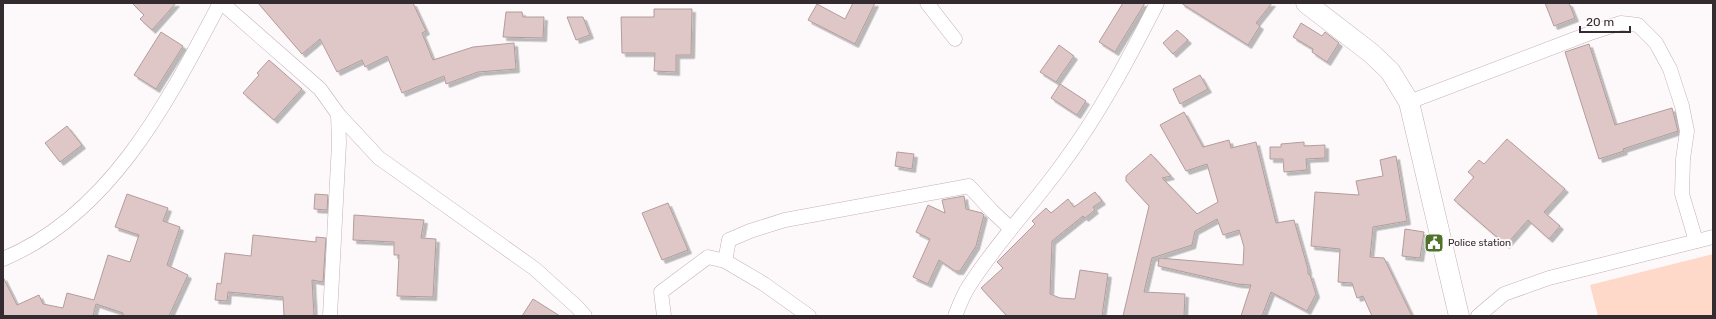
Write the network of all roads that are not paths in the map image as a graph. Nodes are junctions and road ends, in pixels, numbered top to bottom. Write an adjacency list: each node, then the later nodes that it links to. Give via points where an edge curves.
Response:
1 (221, 3): 7 (street, via 320,89); 11 (street, via 150,126 107,182 61,226)
2 (927, 3): 5 (street)
3 (1157, 3): 8 (street, via 1122,72 1064,162 1030,207)
4 (1306, 3): 6 (main road, via 1386,66)
5 (955, 39)
6 (1409, 102): 10 (street, via 1593,32 1621,23 1638,25 1656,43 1670,69 1682,106 1686,131 1682,194); 18 (main road)
7 (338, 114): 13 (street, via 339,143); 14 (street, via 379,158 534,269)
8 (1010, 228): 12 (street, via 969,186 785,220 729,240); 17 (street, via 968,287)
9 (1713, 237): 10 (street)
10 (1696, 240): 19 (street, via 1549,278 1504,294)
11 (3, 259)
12 (725, 262): 15 (street, via 708,258 661,292); 16 (street, via 764,284)
13 (330, 316)
14 (585, 316)
15 (664, 316)
16 (808, 316)
17 (955, 316)
18 (1459, 316)
19 (1478, 316)

